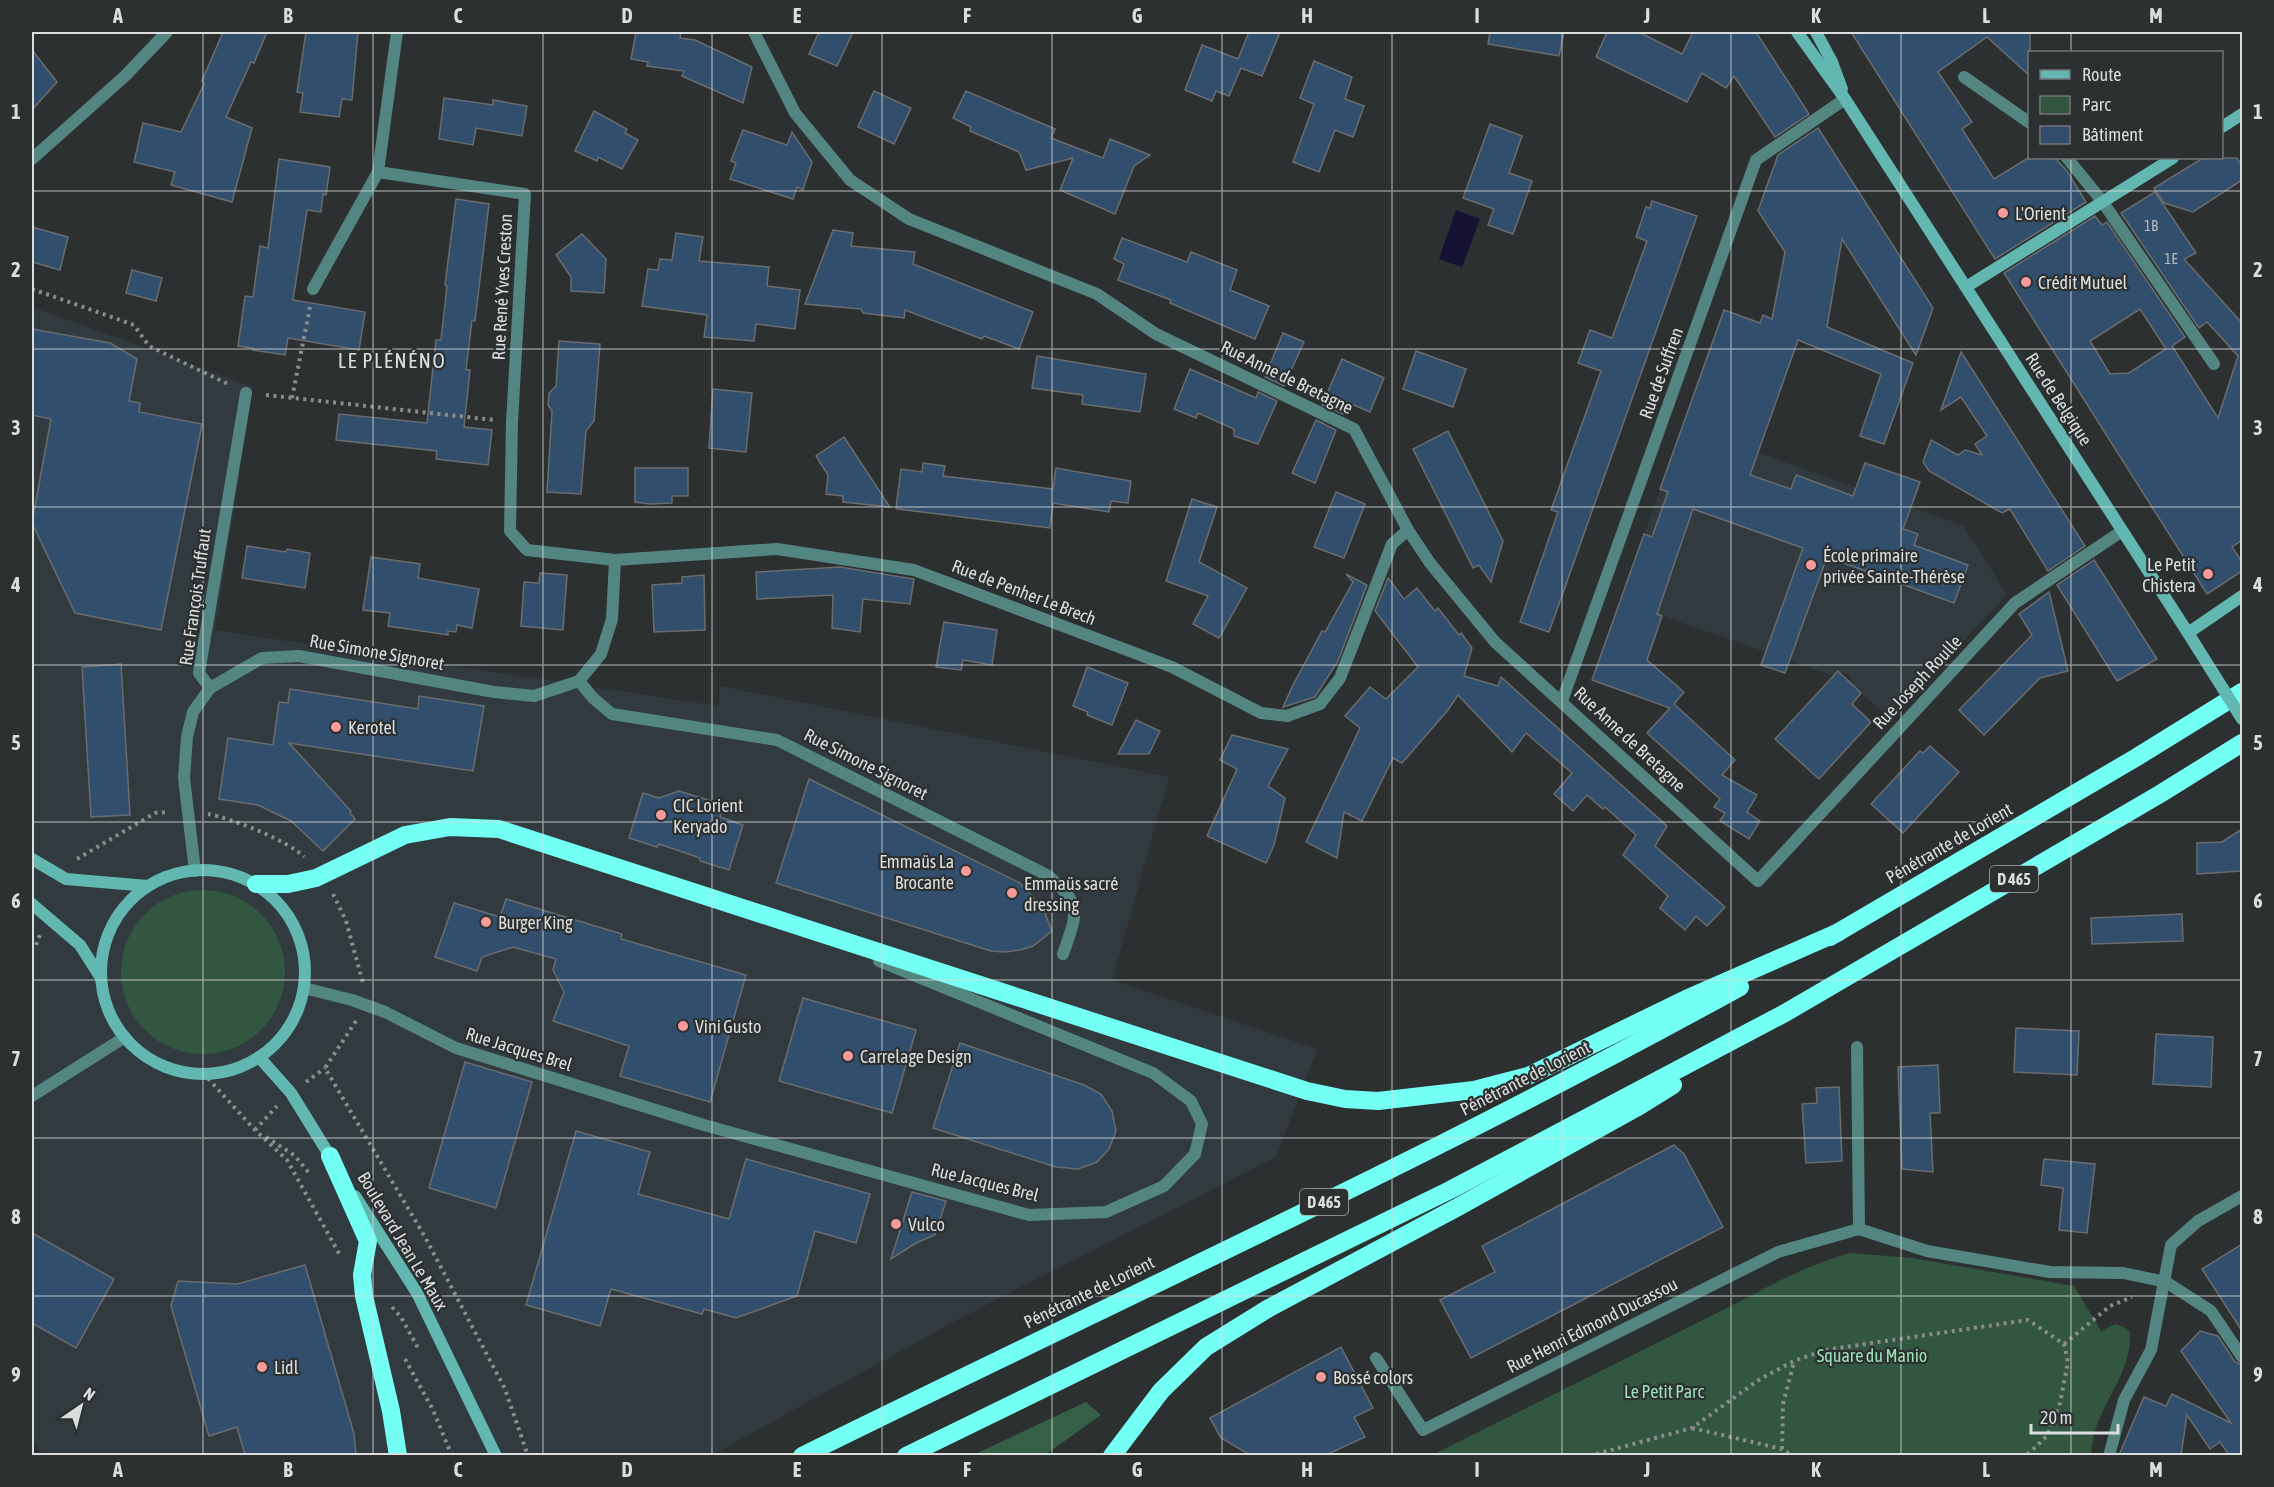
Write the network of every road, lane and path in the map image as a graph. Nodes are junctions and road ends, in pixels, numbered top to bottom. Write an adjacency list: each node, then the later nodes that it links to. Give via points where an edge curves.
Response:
1 (167, 32): 11 (street)
2 (397, 32): 14 (street)
3 (754, 32): 23 (street, Rue Anne de Bretagne, via 795,112 850,180 909,219 1097,294 1156,334 1354,429)
4 (1797, 32): 7 (main road, Rue de Belgique)
5 (1816, 32): 7 (main road, Rue de Belgique)
6 (1965, 77): 9 (street)
7 (1845, 99): 16 (main road, Rue de Belgique); 32 (street, Rue de Suffren, via 1756,160)
8 (2242, 114): 10 (main road)
9 (2028, 122)
10 (2223, 126)
11 (32, 159)
12 (2068, 159): 15 (street)
13 (2171, 159): 15 (main road)
14 (378, 172): 18 (street); 22 (street, Rue René Yves Creston, via 525,194)
15 (2102, 201): 16 (main road); 19 (street)
16 (1966, 287): 25 (main road, Rue de Belgique)
17 (32, 289): 20 (path, via 134,325 149,346)
18 (313, 289): 21 (path)
19 (2214, 364)
20 (246, 393): 21 (path); 30 (street, Rue François Truffaut, via 199,673)
21 (292, 398): 22 (path)
22 (512, 422): 24 (street, Rue René Yves Creston)
23 (1408, 530): 26 (street, Rue de Penher Le Brech, via 1392,544 1340,678 1320,704 1287,716 1261,713 1172,667 914,570 777,549); 32 (street, Rue Anne de Bretagne, via 1430,563 1496,642)
24 (510, 531): 26 (street, Rue de Penher Le Brech, via 527,550)
25 (2122, 531): 28 (main road, Rue de Belgique); 40 (street, Rue Joseph Roulle, via 2014,603)
26 (615, 560): 29 (street, via 612,619 601,654)
27 (2242, 596): 28 (main road)
28 (2188, 633): 33 (main road, Rue de Belgique, bridge)
29 (579, 681): 30 (street, Rue Simone Signoret, via 534,696 299,656 262,658); 48 (street, Rue Simone Signoret, via 612,714 777,740 1047,875 1072,901 1075,917)
30 (210, 688): 35 (street, Rue François Truffaut, via 193,712 187,737)
31 (2242, 692): 46 (highway, Pénétrante de Lorient / D 465)
32 (1562, 701): 40 (street, Rue Anne de Bretagne)
33 (2242, 719)
34 (2242, 742): 52 (highway, D 465)
35 (186, 810): 37 (street, Rue François Truffaut); 38 (path, via 212,815 297,850); 39 (path, via 155,813 146,818 76,859)
36 (32, 859): 39 (main road)
37 (195, 871): 41 (main road, via 229,873); 42 (main road, via 174,874)
38 (321, 876): 41 (highway, via 288,884); 45 (highway, via 405,835 450,827 499,829); 51 (path, via 346,921 362,975)
39 (66, 879): 42 (main road)
40 (1758, 881)
41 (256, 884): 50 (main road, via 290,918 303,948)
42 (148, 886): 49 (main road, via 118,916 105,942)
43 (32, 904): 44 (main road)
44 (48, 916): 47 (path); 49 (main road, via 80,945)
45 (776, 918): 46 (highway, via 1307,1091 1378,1101 1474,1090 1528,1076 1686,999); 51 (street, Rue Jacques Brel, via 1153,1073 1191,1101 1202,1124 1195,1154 1164,1186 1106,1212 1029,1215 704,1125 456,1048)
46 (1839, 932): 72 (highway, Pénétrante de Lorient / D 465, via 1638,1043 1421,1155)
47 (36, 945)
48 (1063, 954)
49 (101, 978): 53 (main road, via 109,1012)
50 (304, 988): 51 (street, Rue Jacques Brel); 55 (main road, via 288,1028)
51 (364, 1004): 71 (path, via 325,1068 425,1237 500,1378)
52 (1785, 1013): 73 (highway, D 465, via 1450,1190); 74 (highway, via 1636,1108 1269,1308 1206,1347 1161,1390)
53 (125, 1037): 56 (main road, via 168,1068); 57 (street)
54 (1857, 1047): 61 (street)
55 (259, 1057): 56 (main road, via 233,1071); 59 (main road, Boulevard Jean Le Maux, via 291,1093)
56 (203, 1073): 58 (path)
57 (32, 1096)
58 (255, 1130)
59 (330, 1156): 69 (highway, via 368,1241 362,1275 364,1296); 70 (main road, Boulevard Jean Le Maux, via 417,1293)
60 (2242, 1196): 62 (street, via 2198,1221 2171,1245)
61 (1859, 1229): 62 (street, via 1949,1255 2050,1272 2123,1273); 65 (street, Rue Henri Edmond Ducassou, via 1778,1252 1423,1430)
62 (2166, 1282): 63 (path, via 2110,1306); 64 (street, via 2211,1311); 78 (street, via 2151,1350 2124,1400)
63 (2064, 1344): 66 (path, via 2028,1320 1825,1350); 77 (path, via 2068,1362 2060,1403 2047,1436)
64 (2242, 1357)
65 (1376, 1358)
66 (1794, 1361): 67 (path, via 1760,1379); 68 (path, via 1783,1404)
67 (1692, 1428): 68 (path); 75 (path)
68 (1782, 1449): 76 (path)
69 (398, 1455)
70 (496, 1455)
71 (528, 1455)
72 (802, 1455)
73 (906, 1455)
74 (1112, 1455)
75 (1589, 1455)
76 (1793, 1455)
77 (2026, 1455)
78 (2109, 1455)

